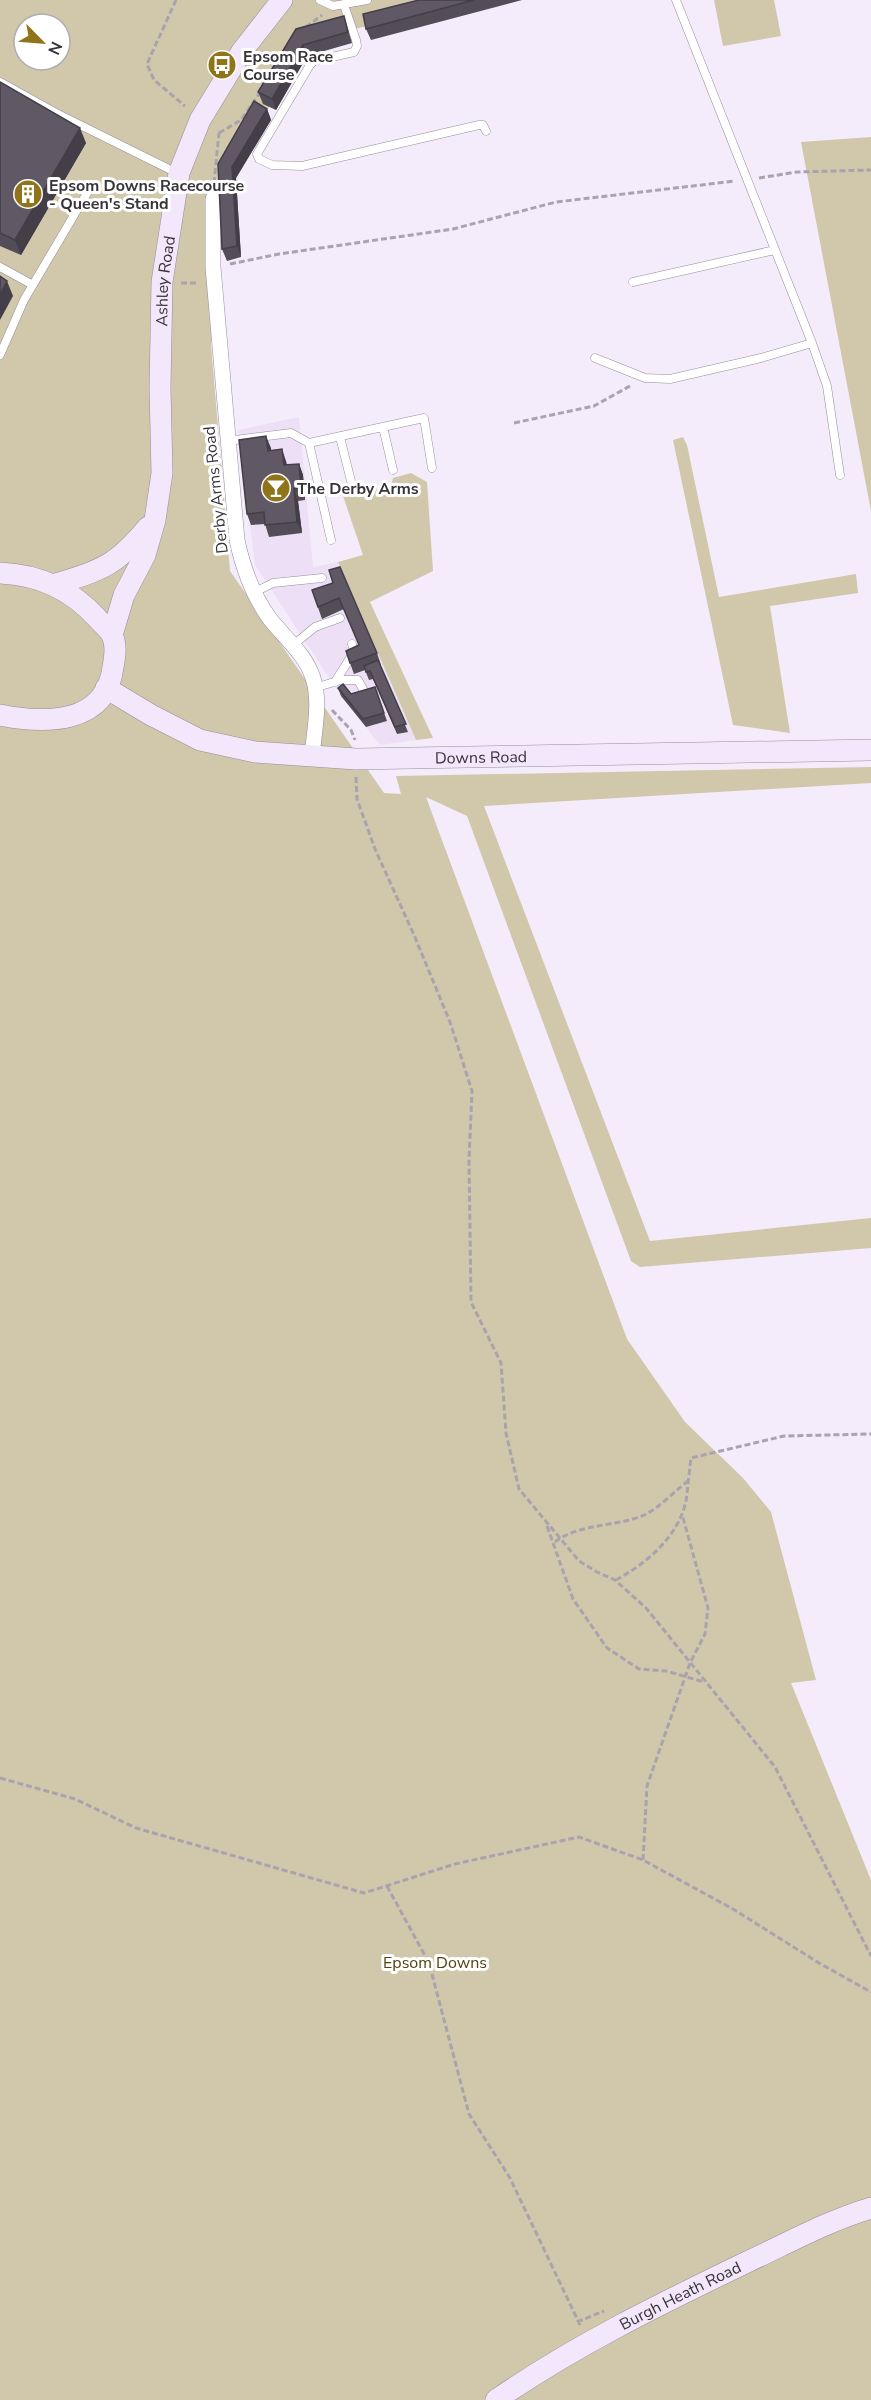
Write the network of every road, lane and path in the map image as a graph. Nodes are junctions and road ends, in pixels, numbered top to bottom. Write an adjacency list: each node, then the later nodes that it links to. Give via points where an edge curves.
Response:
1 (176, 0): 11 (path, via 147,64 154,80)
2 (282, 0): 11 (main road, Ashley Road, via 242,51)
3 (320, 0): 7 (lane)
4 (367, 0): 6 (lane)
5 (676, 0): 16 (lane)
6 (344, 5): 7 (lane); 12 (lane, via 356,40 354,52 314,61 257,154 259,159 272,165 302,166 479,124)
7 (333, 6): 8 (path)
8 (306, 27)
9 (0, 82): 15 (lane)
10 (263, 87): 13 (path, via 241,120)
11 (200, 120): 13 (path); 15 (main road, Ashley Road)
12 (486, 131)
13 (219, 133): 18 (path)
14 (871, 170): 16 (path, via 797,172)
15 (178, 173): 22 (main road, Ashley Road)
16 (747, 179): 19 (lane); 21 (path, via 556,202 453,229)
17 (90, 189): 25 (lane)
18 (213, 199): 21 (street, Derby Arms Road)
19 (775, 250): 23 (lane); 26 (lane)
20 (0, 267): 25 (lane)
21 (213, 267): 24 (street, Derby Arms Road)
22 (162, 282): 24 (path); 39 (main road, Ashley Road, via 162,473)
23 (633, 282)
24 (215, 284): 33 (street, Derby Arms Road)
25 (33, 285): 27 (lane)
26 (812, 343): 29 (lane, via 670,379); 37 (lane, via 827,386)
27 (0, 355)
28 (595, 358): 29 (lane)
29 (645, 378): 30 (path, via 594,406)
30 (514, 423)
31 (383, 427): 32 (lane); 35 (lane, via 424,418); 36 (lane)
32 (340, 437): 34 (lane); 38 (lane)
33 (227, 441): 34 (lane, via 291,434); 44 (street, Derby Arms Road, via 237,540 243,567)
34 (309, 443): 40 (lane)
35 (432, 468)
36 (393, 470)
37 (840, 475)
38 (351, 481)
39 (154, 519): 43 (main road, Ashley Road, via 129,551 102,570); 46 (main road, Ashley Road, via 145,555 124,595)
40 (331, 540)
41 (0, 573): 43 (main road, via 25,574)
42 (322, 578): 44 (lane, via 273,583)
43 (53, 585): 46 (main road, via 81,600)
44 (255, 592): 48 (street, Derby Arms Road, via 269,618)
45 (340, 618): 48 (lane, via 315,627)
46 (112, 635): 50 (main road, via 116,652 112,678)
47 (352, 644): 49 (lane, via 354,652)
48 (292, 646): 52 (street, Derby Arms Road, via 313,679)
49 (335, 682): 51 (lane, via 358,680); 52 (lane)
50 (106, 688): 53 (main road, via 98,703 70,718 25,720); 55 (main road, Downs Road, via 200,740 255,753)
51 (364, 691)
52 (315, 695): 55 (street, Derby Arms Road); 56 (path, via 351,730)
53 (0, 715)
54 (871, 750): 56 (main road, Downs Road)
55 (312, 756): 56 (main road, Downs Road)
56 (356, 759): 60 (path, via 357,799 450,1022 472,1091 471,1302 501,1363 506,1433 519,1489)
57 (871, 1434): 58 (path, via 784,1436 691,1458)
58 (688, 1480): 59 (path); 61 (path, via 645,1515)
59 (682, 1514): 63 (path, via 663,1544 640,1567); 64 (path, via 708,1608 705,1634)
60 (546, 1523): 61 (path); 62 (path)
61 (560, 1538): 62 (path); 63 (path, via 579,1561)
62 (555, 1542): 65 (path, via 573,1599 607,1648 639,1669)
63 (615, 1580): 64 (path, via 646,1608)
64 (690, 1663): 65 (path); 66 (path)
65 (685, 1677): 66 (path); 68 (path, via 647,1786)
66 (706, 1683): 70 (path, via 775,1767)
67 (0, 1778): 69 (path, via 75,1799 136,1828 364,1893)
68 (643, 1860): 69 (path, via 579,1837 455,1864); 71 (path)
69 (387, 1886): 73 (path, via 429,1963 469,2114 510,2178 576,2322)
70 (871, 1956)
71 (871, 1992)
72 (871, 2208): 73 (main road, Burgh Heath Road, via 846,2215)
73 (590, 2341): 74 (main road, Burgh Heath Road)
74 (496, 2400)

